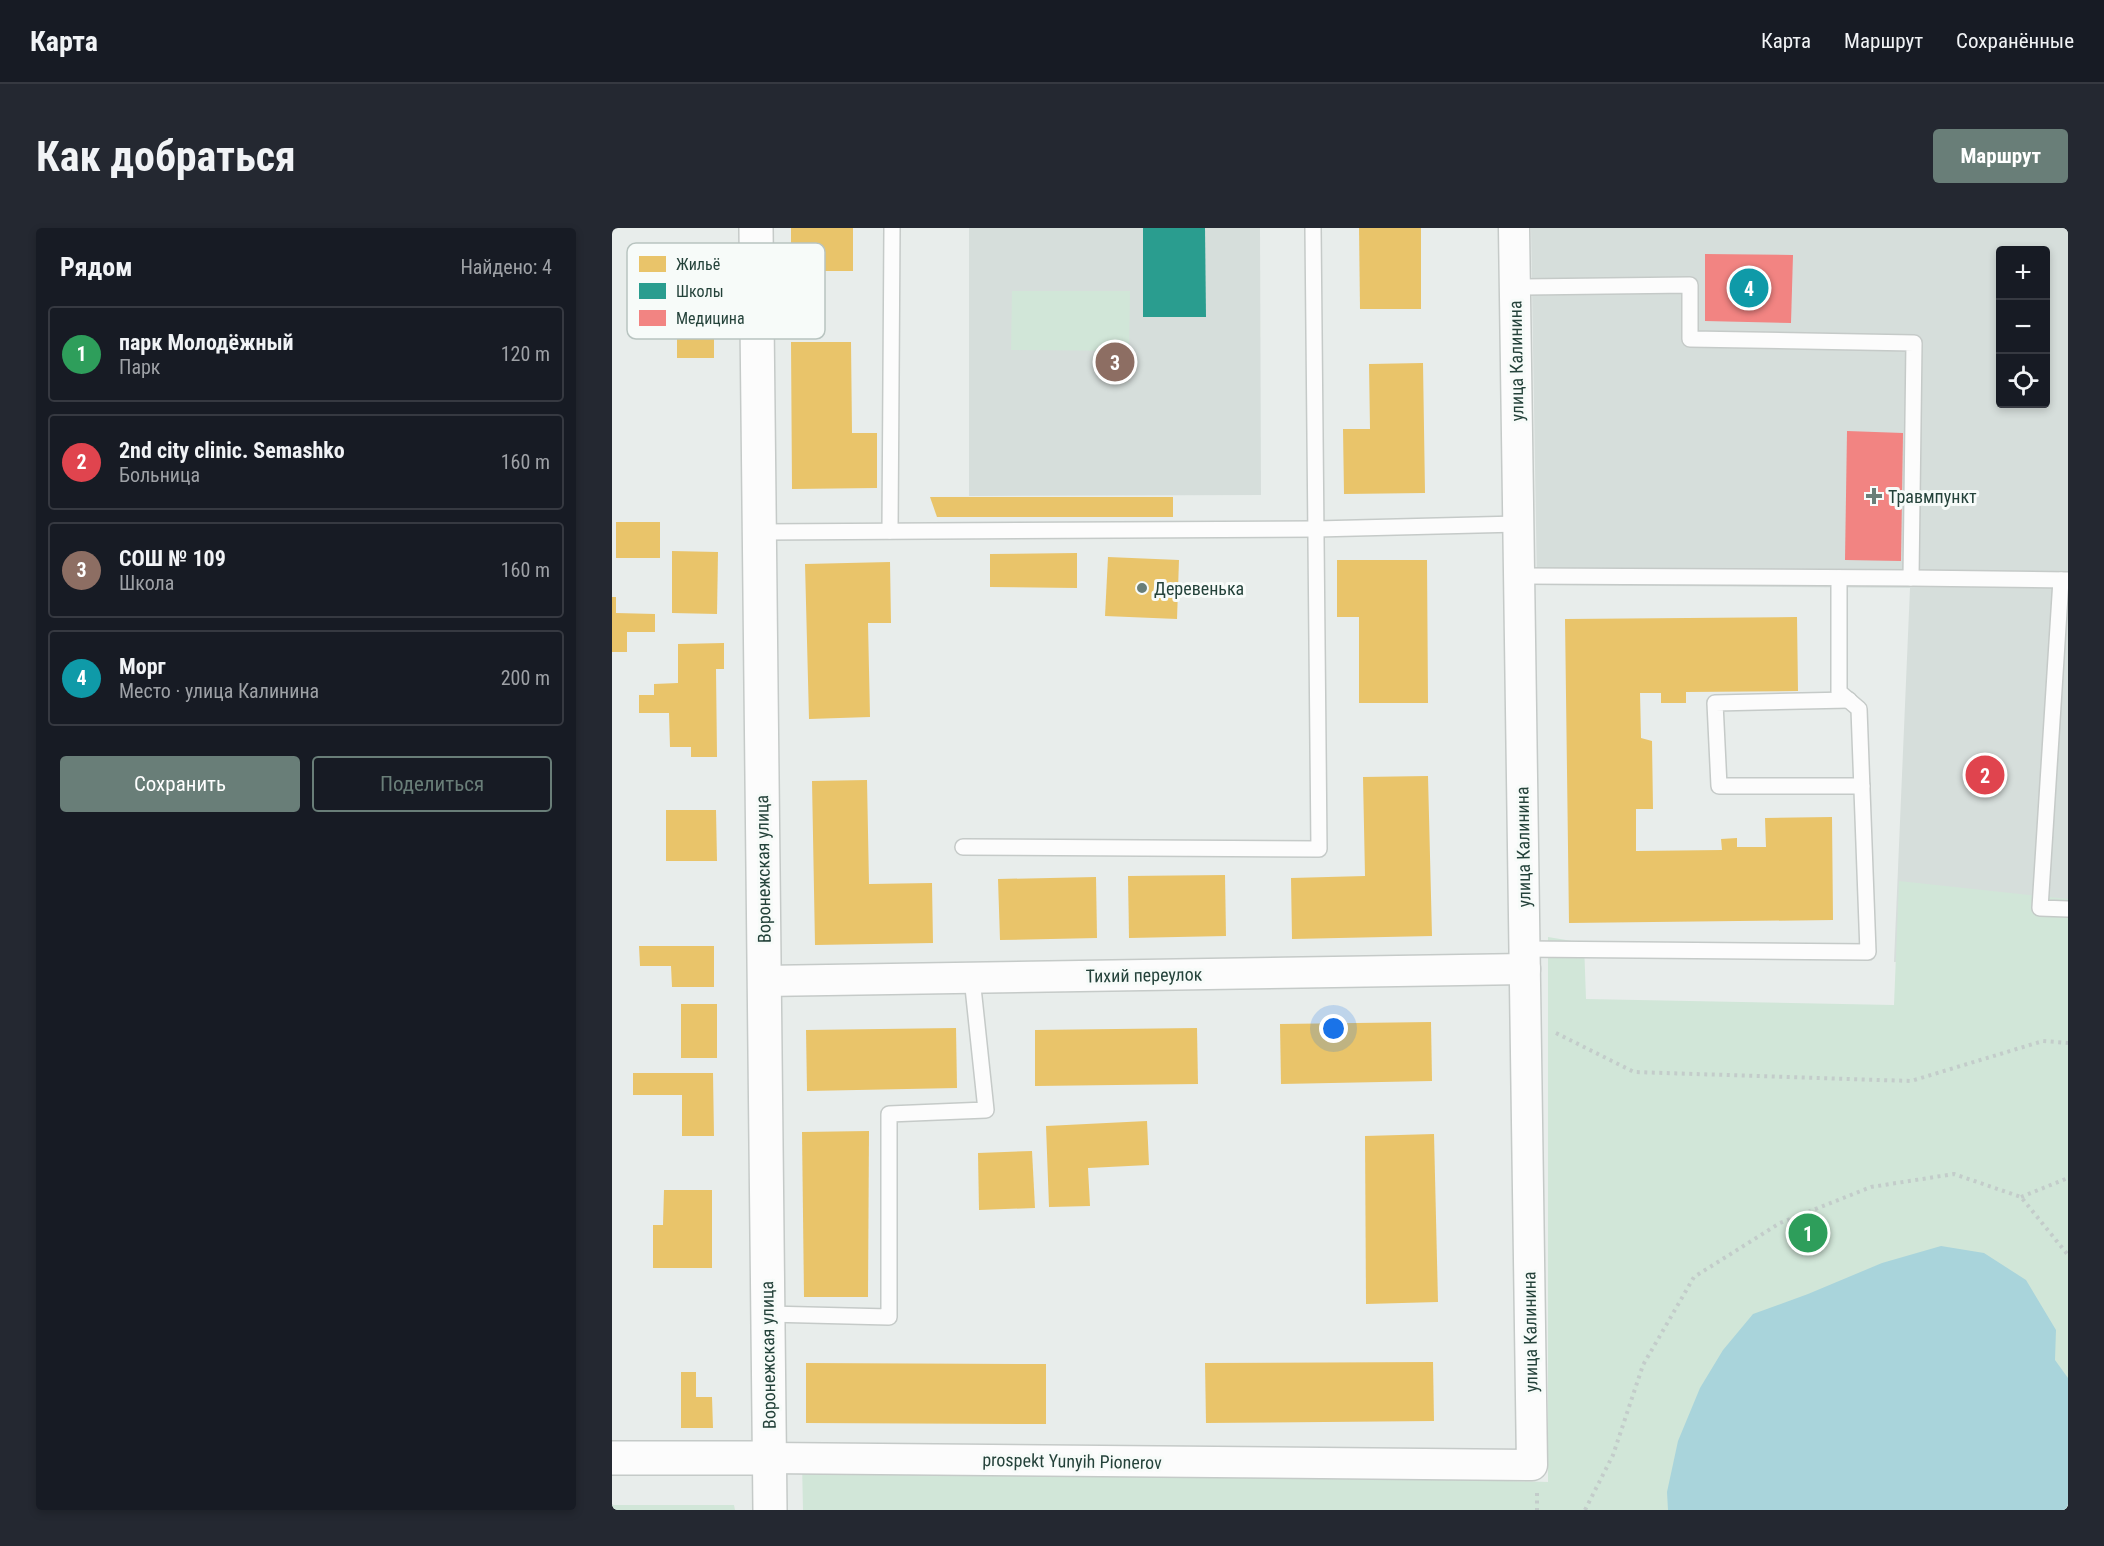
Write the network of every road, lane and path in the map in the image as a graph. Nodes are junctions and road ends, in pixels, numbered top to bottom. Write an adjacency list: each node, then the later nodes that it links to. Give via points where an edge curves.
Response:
1 (756, 228): 5 (street, Воронежская улица)
2 (892, 228): 10 (lane)
3 (1313, 228): 9 (lane)
4 (1514, 228): 6 (street, улица Калинина)
5 (756, 243)
6 (1515, 287): 8 (street, улица Калинина); 14 (lane, via 1690,285 1690,339 1914,343)
7 (757, 339): 11 (street, Воронежская улица)
8 (1518, 524): 9 (lane); 12 (street, улица Калинина)
9 (1316, 529): 10 (lane); 18 (lane, via 1319,849)
10 (890, 531): 11 (lane)
11 (759, 532): 22 (street, Воронежская улица)
12 (1519, 576): 13 (lane); 20 (street, улица Калинина)
13 (1839, 578): 14 (lane); 16 (lane, via 1839,692)
14 (1911, 578): 15 (lane)
15 (2064, 580): 19 (lane, via 2040,908)
16 (1849, 700): 17 (lane, via 1859,709); 17 (lane, via 1715,703 1719,786)
17 (1862, 786): 20 (lane, via 1868,952)
18 (963, 847)
19 (2068, 909)
20 (1524, 959): 21 (street, Тихий переулок); 23 (street, улица Калинина)
21 (972, 978): 22 (street, Тихий переулок); 28 (lane, via 986,1110 889,1114 889,1317)
22 (764, 981): 28 (street, Воронежская улица)
23 (1525, 1018): 24 (path, via 1634,1072 1911,1081 2043,1041); 31 (street, улица Калинина)
24 (2068, 1043)
25 (2068, 1178): 26 (path)
26 (2021, 1197): 27 (path); 33 (path, via 1954,1174 1871,1187 1780,1223 1694,1278 1643,1365 1613,1455)
27 (2068, 1255)
28 (768, 1314): 30 (street, Воронежская улица)
29 (612, 1458): 30 (street, prospekt Yunyih Pionerov)
30 (769, 1458): 31 (street, prospekt Yunyih Pionerov); 32 (street, Воронежская улица)
31 (1532, 1465)
32 (770, 1510)
33 (1586, 1510)

